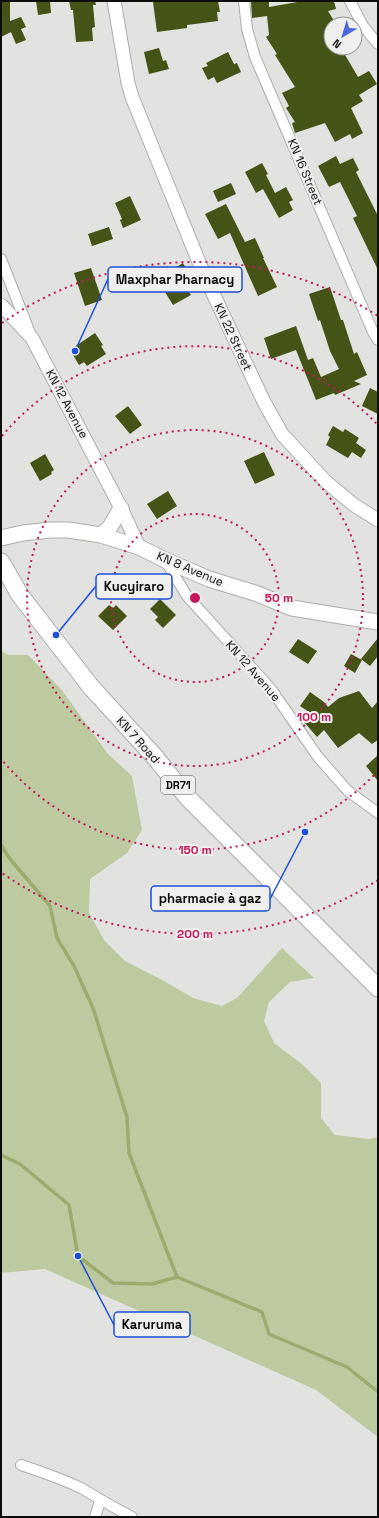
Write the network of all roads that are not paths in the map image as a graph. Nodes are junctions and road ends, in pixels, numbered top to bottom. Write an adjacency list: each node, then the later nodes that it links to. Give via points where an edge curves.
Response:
1 (114, 1): 10 (street, KN 22 Street, via 132,97 203,272 264,402 282,434 325,481 354,505)
2 (244, 1): 8 (street, KN 16 Street, via 247,29 255,57)
3 (350, 1): 4 (street, via 363,26)
4 (378, 44)
5 (1, 258): 7 (street, KN 12 Avenue)
6 (1, 304): 7 (street)
7 (32, 338): 9 (street, KN 12 Avenue)
8 (378, 340)
9 (121, 508): 11 (main road, via 110,527); 13 (street, KN 12 Avenue)
10 (378, 520)
11 (100, 535): 12 (main road, KN 8 Avenue, via 50,530); 13 (main road, KN 8 Avenue)
12 (1, 538)
13 (139, 547): 14 (main road, KN 8 Avenue)
14 (165, 560): 16 (main road, KN 8 Avenue, via 209,579 292,608); 17 (street, KN 12 Avenue, via 187,596 271,689 318,757 348,791)
15 (1, 562): 18 (main road, KN 7 Road / DR71, via 20,595 90,687 155,757 188,798)
16 (378, 622)
17 (378, 813)
18 (378, 988)
19 (21, 1465): 20 (street, via 82,1489)
20 (100, 1500): 21 (street); 22 (street)
21 (95, 1517)
22 (132, 1517)

